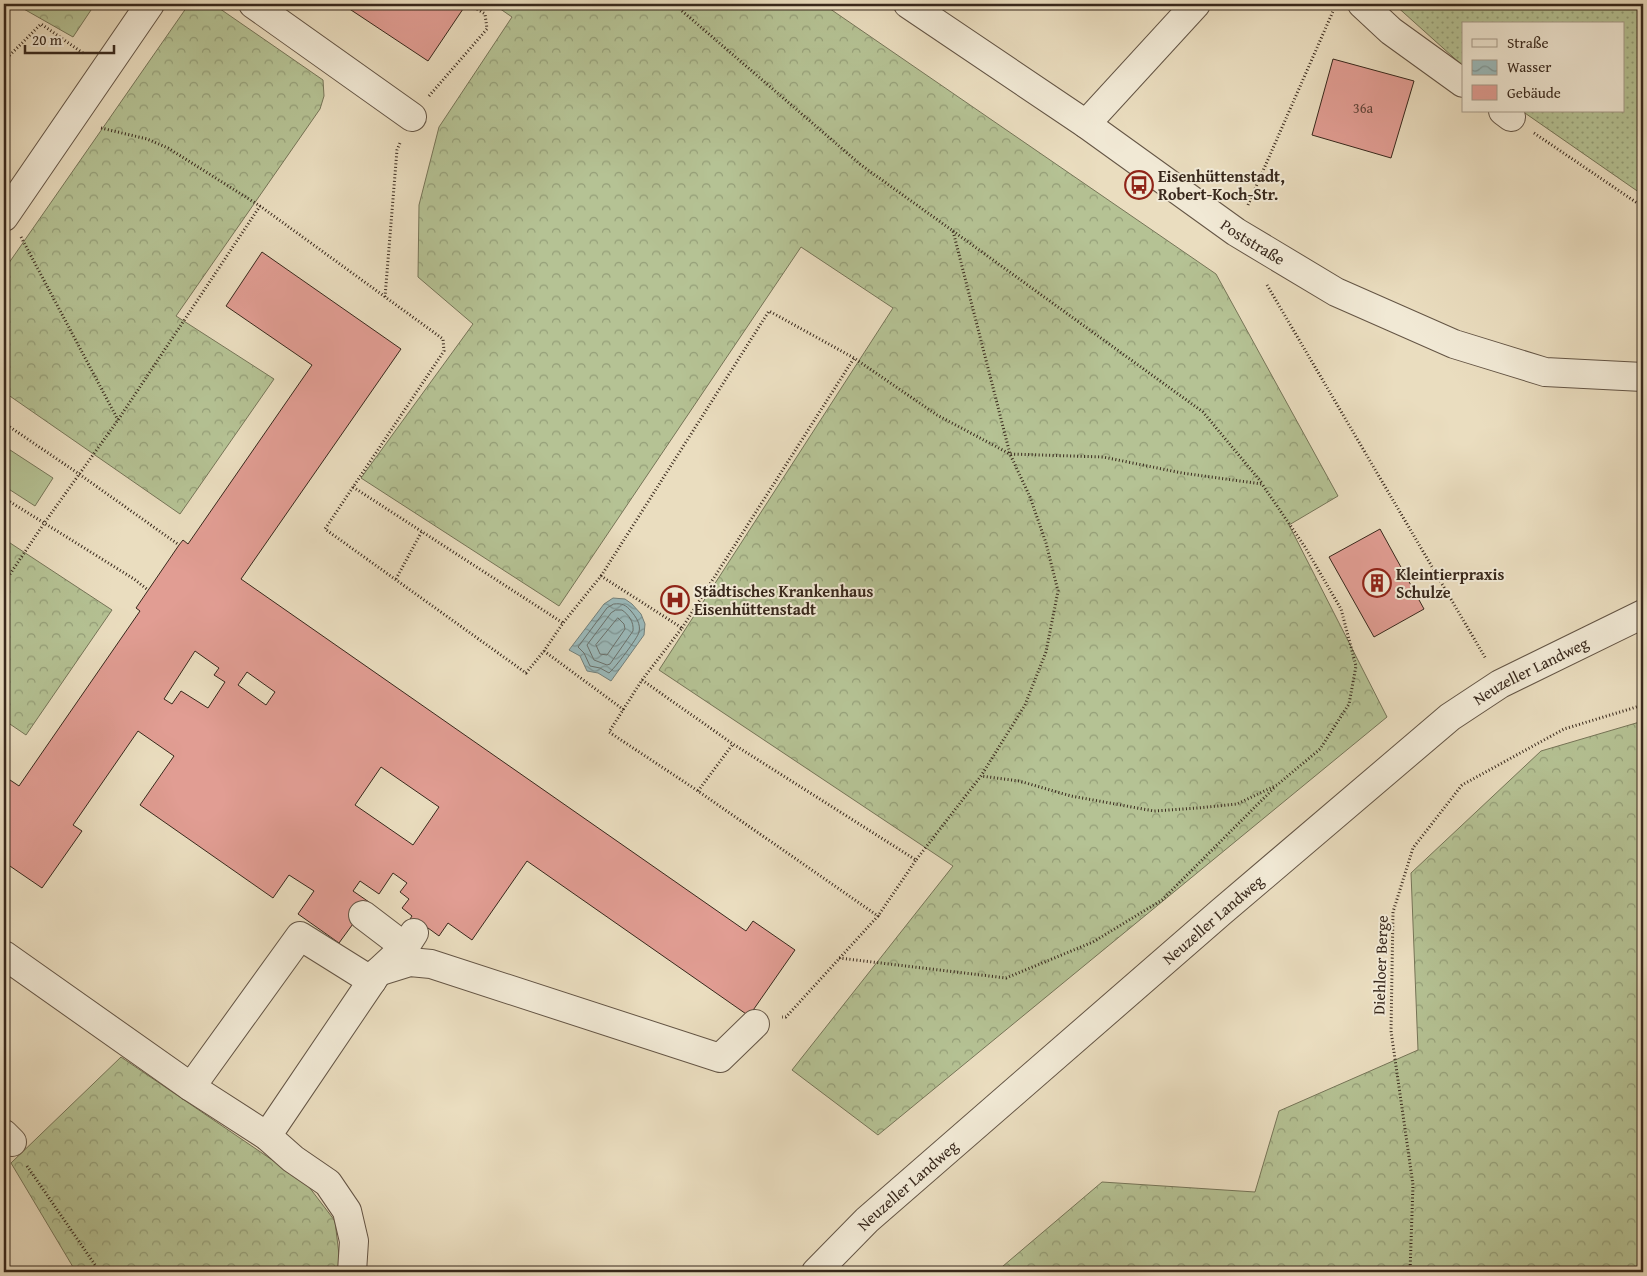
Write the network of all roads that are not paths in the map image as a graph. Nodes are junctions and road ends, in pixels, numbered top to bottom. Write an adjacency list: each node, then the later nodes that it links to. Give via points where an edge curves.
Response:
1 (150, 4): 9 (street)
2 (253, 4): 7 (street)
3 (908, 4): 8 (street, Poststraße)
4 (1196, 4): 8 (street)
5 (1362, 4): 6 (street, via 1391,31)
6 (1462, 82)
7 (412, 117)
8 (1086, 124): 10 (street, Poststraße, via 1236,232 1336,292 1454,344 1545,372)
9 (6, 214)
10 (1643, 377)
11 (1643, 614): 19 (street, Neuzeller Landweg, via 1500,684 1450,717 1220,912 867,1220)
12 (363, 915): 14 (street, via 410,940)
13 (4, 955): 16 (street)
14 (375, 977): 15 (street, via 410,962 431,964 720,1058); 16 (street, via 300,936); 17 (street)
15 (755, 1024)
16 (191, 1087): 17 (street)
17 (267, 1136): 18 (street, via 328,1183 347,1211 354,1241)
18 (352, 1272)
19 (816, 1272)

